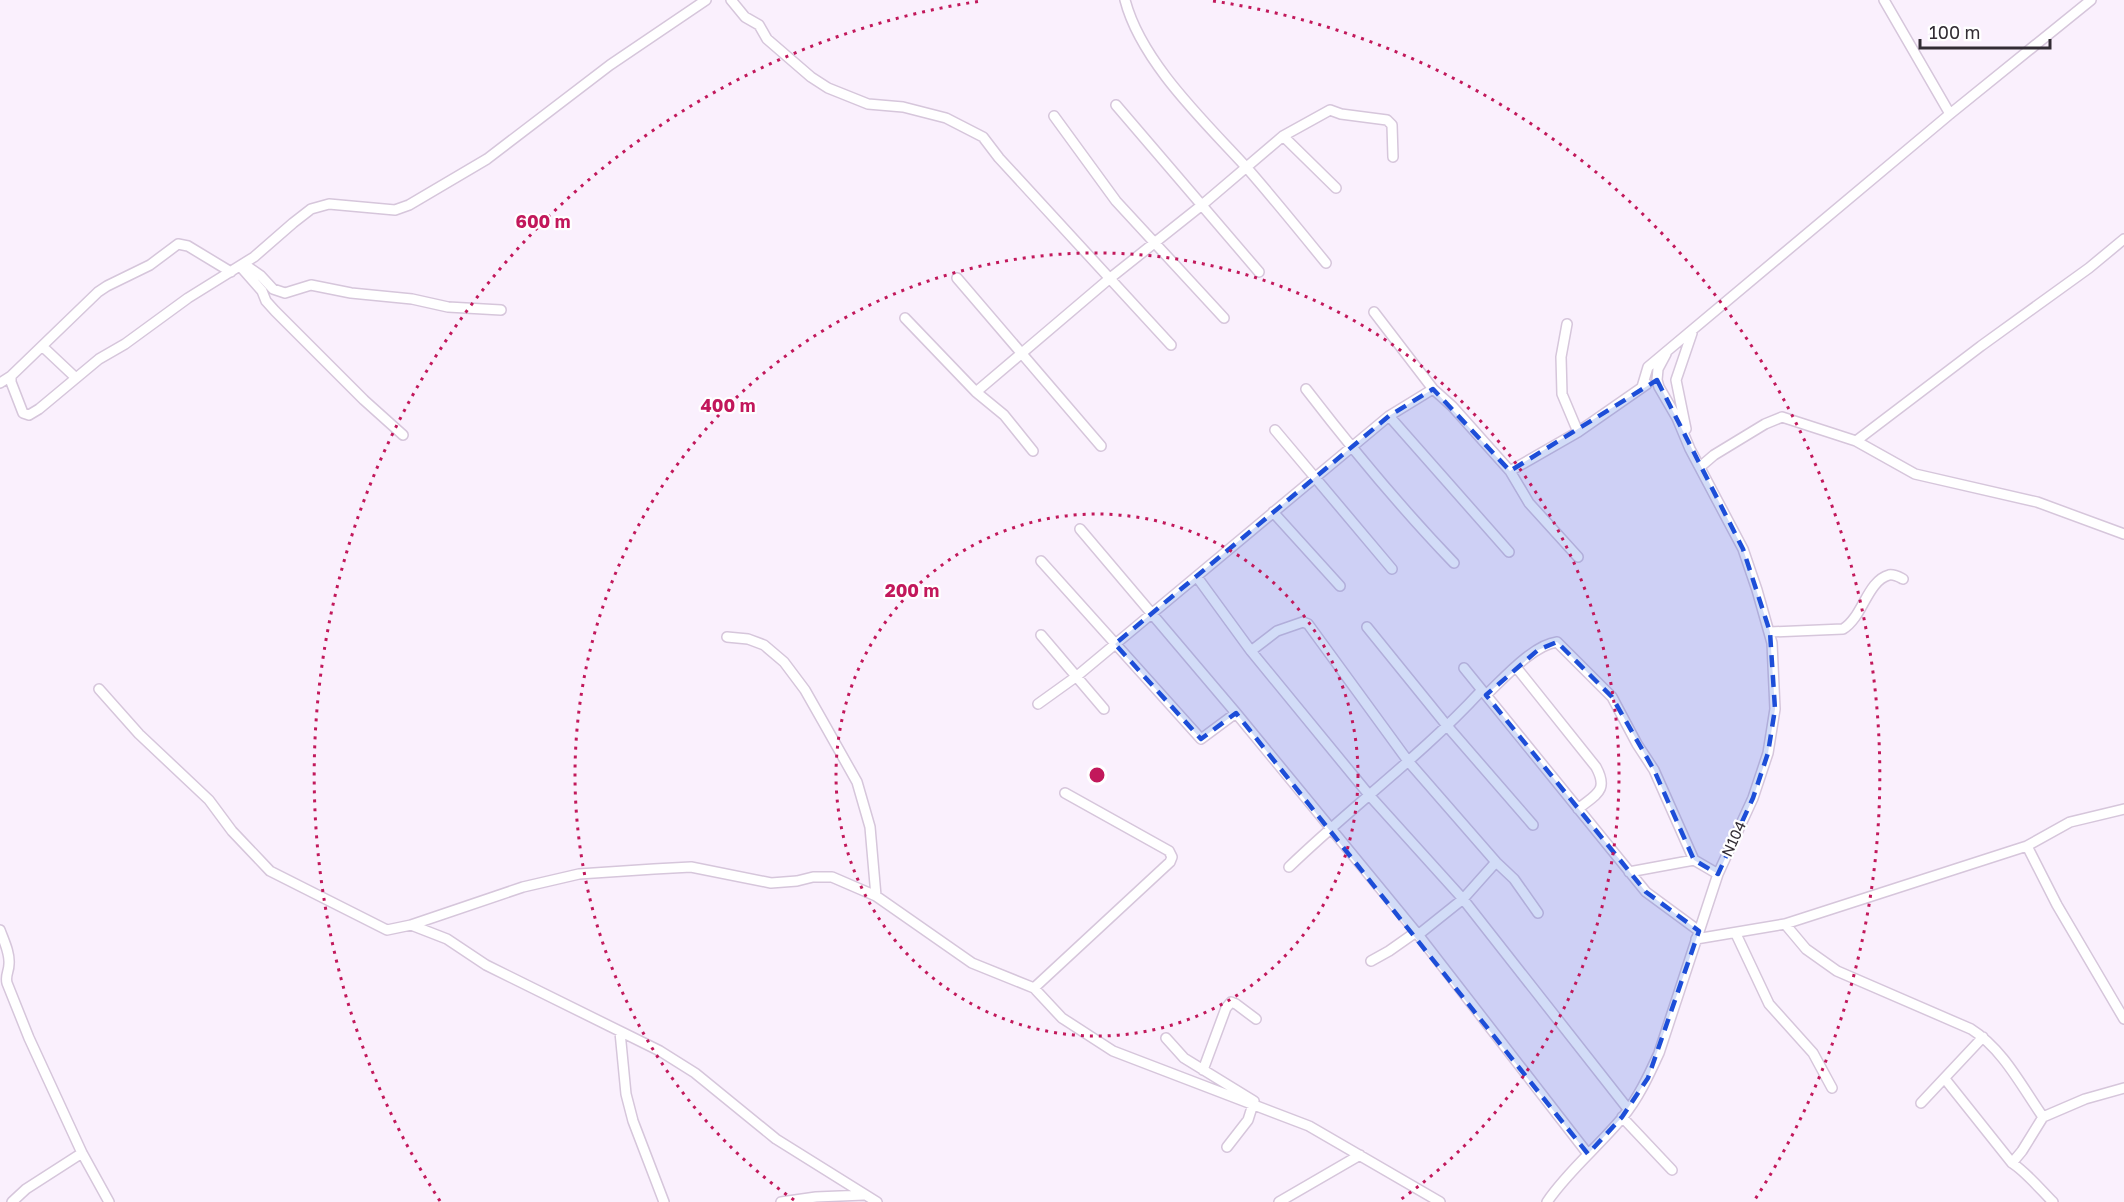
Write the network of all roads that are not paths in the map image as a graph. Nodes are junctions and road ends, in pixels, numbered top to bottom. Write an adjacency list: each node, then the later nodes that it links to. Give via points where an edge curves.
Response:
1 (706, 0): 17 (street, via 610,65 487,159 409,205 396,210 320,205)
2 (731, 0): 21 (street, via 759,25 767,39 828,88 868,104 903,107 946,118 983,137)
3 (1125, 0): 11 (street, via 1154,59 1209,130)
4 (1884, 0): 7 (street)
5 (2091, 0): 7 (street)
6 (1116, 105): 13 (street)
7 (1950, 114): 27 (street)
8 (1054, 117): 15 (street, via 1116,201)
9 (1283, 136): 10 (street, via 1330,110 1388,120 1392,125); 11 (street); 12 (street)
10 (1393, 157)
11 (1246, 168): 13 (street); 16 (street)
12 (1336, 188)
13 (1202, 206): 15 (street); 19 (street)
14 (2124, 239): 44 (street)
15 (1154, 244): 21 (street); 25 (street)
16 (1326, 263)
17 (242, 265): 18 (street); 22 (street, via 273,289 285,293 310,285 412,298 448,307); 43 (street, via 275,311)
18 (231, 272): 29 (street, via 178,244 150,265 98,292); 33 (street)
19 (1259, 272)
20 (957, 278): 30 (street)
21 (1109, 279): 28 (street); 30 (street)
22 (501, 310)
23 (1374, 312): 38 (street)
24 (905, 318): 39 (street)
25 (1224, 318)
26 (1567, 324): 42 (street, via 1561,357 1562,394)
27 (1693, 330): 31 (street); 47 (street, N104, via 1676,380)
28 (1171, 345)
29 (42, 346): 32 (street); 33 (street)
30 (1022, 353): 39 (street); 45 (street)
31 (1666, 354): 34 (street); 36 (street, via 1648,368)
32 (11, 376): 33 (street, via 26,415); 35 (street)
33 (76, 378)
34 (1657, 380): 36 (street); 47 (street, N104)
35 (0, 383)
36 (1642, 387): 42 (street)
37 (1306, 389): 46 (street)
38 (1434, 389): 40 (street); 50 (street)
39 (976, 392): 48 (street, via 1004,415)
40 (1389, 416): 46 (street); 55 (street)
41 (1275, 430): 51 (street)
42 (1578, 432): 50 (street)
43 (403, 435)
44 (1856, 441): 49 (street, via 1782,417); 54 (street, via 1915,474 2037,502)
45 (1101, 446)
46 (1351, 448): 51 (street); 58 (street)
47 (1690, 449): 49 (street, N104 / N104)
48 (1033, 451)
49 (1700, 467): 65 (street, N104 / N104, via 1743,549)
50 (1510, 471): 56 (street, via 1529,503)
51 (1314, 477): 52 (street); 59 (street)
52 (1273, 512): 60 (street); 62 (street)
53 (1080, 529): 63 (street)
54 (2124, 534)
55 (1509, 552)
56 (1578, 557)
57 (1041, 561): 68 (street)
58 (1454, 563)
59 (1392, 570)
60 (1197, 577): 63 (street); 69 (street)
61 (1903, 579): 65 (street, via 1888,575 1874,587 1852,623 1843,629)
62 (1340, 586)
63 (1151, 613): 68 (street); 77 (street)
64 (1367, 627): 78 (street)
65 (1770, 632): 91 (street, N104 / N104, via 1775,709 1768,753 1753,798)
66 (1041, 635): 72 (street)
67 (727, 637): 92 (street, via 764,645 784,662 805,690 857,782 870,827)
68 (1115, 644): 72 (street); 77 (street, via 1201,739)
69 (1251, 651): 79 (street, via 1277,631 1303,622 1308,624); 81 (street)
70 (1516, 667): 74 (street); 82 (street, via 1603,779 1596,795); 87 (street, via 1548,643 1557,642 1612,697 1654,770)
71 (1464, 668): 74 (street)
72 (1077, 676): 75 (street); 76 (street)
73 (99, 689): 96 (street, via 208,800 270,871 387,930)
74 (1484, 693): 78 (street); 82 (street)
75 (1038, 704)
76 (1104, 709)
77 (1236, 713): 85 (street)
78 (1448, 727): 79 (street); 84 (street)
79 (1408, 761): 81 (street); 88 (street)
80 (1065, 793): 102 (street, via 1172,856)
81 (1370, 796): 85 (street); 93 (street)
82 (1578, 808): 90 (street)
83 (2124, 809): 86 (street, via 2070,822)
84 (1533, 825)
85 (1330, 827): 89 (street); 98 (street)
86 (2027, 846): 95 (street); 104 (street)
87 (1694, 860): 90 (street); 91 (street)
88 (1496, 862): 93 (street); 94 (street, via 1514,879)
89 (1289, 867)
90 (1629, 872): 100 (street, via 1646,892)
91 (1718, 874): 100 (street, N104 / N104)
92 (876, 896): 96 (street, via 832,877 771,882 691,867 579,874 523,887); 102 (street, via 972,963)
93 (1463, 899): 98 (street); 114 (street)
94 (1538, 913)
95 (1785, 924): 99 (street); 106 (street, via 1806,949 1837,971)
96 (411, 925): 105 (street, via 447,939 486,964)
97 (0, 930): 117 (street, via 10,963 5,976 7,983)
98 (1417, 933): 101 (street); 118 (street)
99 (1736, 934): 100 (street); 110 (street, via 1769,1004 1814,1053)
100 (1698, 935): 114 (street, N104 / N104, via 1659,1053)
101 (1371, 961)
102 (1034, 988): 113 (street, via 1062,1018 1113,1051)
103 (1256, 1019): 108 (street, via 1231,1002)
104 (2124, 1019)
105 (620, 1032): 122 (street, via 695,1073 776,1139); 125 (street, via 626,1094)
106 (1983, 1037): 109 (street); 115 (street)
107 (1166, 1038): 108 (street, via 1175,1050)
108 (1203, 1070): 113 (street, via 1251,1098)
109 (1945, 1079): 112 (street); 120 (street)
110 (1832, 1088)
111 (2124, 1088): 115 (street)
112 (1921, 1103)
113 (1254, 1105): 116 (street, via 1248,1120); 119 (street, via 1309,1126)
114 (1625, 1113): 118 (street, N104 / N104); 121 (street)
115 (2043, 1117): 120 (street)
116 (1227, 1147)
117 (82, 1153): 123 (street); 124 (street)
118 (1588, 1154): 130 (street, N104 / N104)
119 (1360, 1155): 128 (street); 129 (street)
120 (2012, 1163): 131 (street)
121 (1672, 1170)
122 (864, 1195): 126 (street); 127 (street)
123 (12, 1202)
124 (109, 1202)
125 (664, 1202)
126 (781, 1202)
127 (877, 1202)
128 (1280, 1202)
129 (1440, 1202)
130 (1547, 1202)
131 (2053, 1202)

